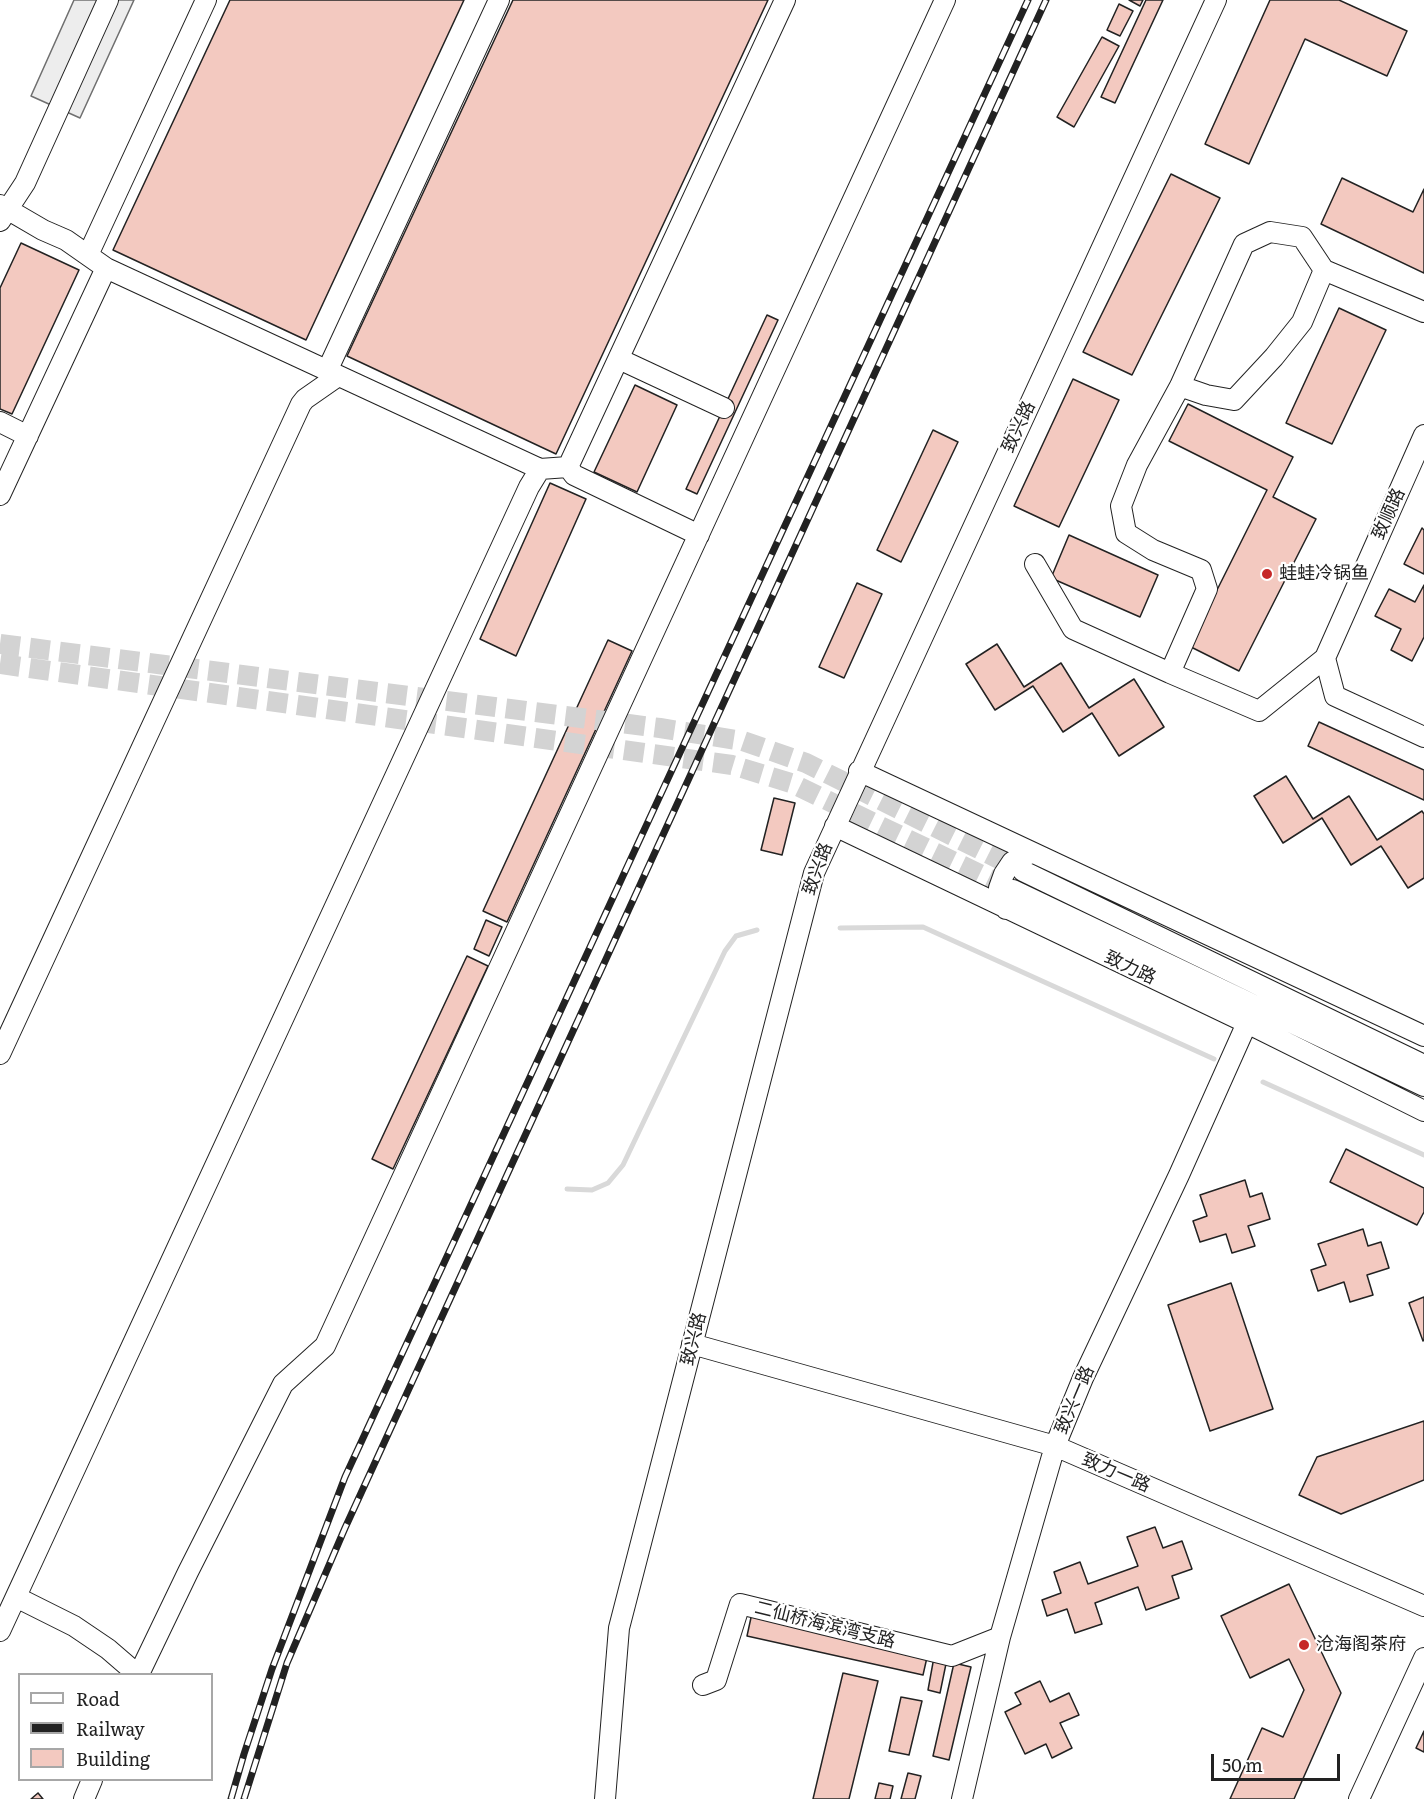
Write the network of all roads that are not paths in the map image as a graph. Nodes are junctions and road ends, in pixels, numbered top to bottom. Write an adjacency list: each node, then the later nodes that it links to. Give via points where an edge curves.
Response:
1 (108, 0): 7 (street, via 25,183)
2 (206, 0): 8 (street)
3 (499, 0): 13 (street)
4 (785, 0): 12 (street)
5 (945, 0): 22 (street)
6 (1216, 0): 27 (street, 致兴路)
7 (3, 212): 8 (street, via 66,240)
8 (88, 255): 9 (street)
9 (106, 268): 13 (street); 18 (street)
10 (1324, 270): 11 (street); 14 (street, via 1302,322 1234,400); 14 (street, via 1302,237 1270,232 1244,244)
11 (1424, 312)
12 (618, 359): 15 (street); 19 (street)
13 (333, 373): 20 (street); 35 (street, via 301,404)
14 (1180, 386): 25 (street, via 1137,465 1121,506 1126,532 1153,550 1201,570 1207,590)
15 (724, 408)
16 (0, 422): 18 (street)
17 (1424, 435): 24 (street, 致顺路)
18 (28, 436): 21 (street)
19 (568, 467): 20 (street); 22 (street, via 574,475)
20 (540, 469): 41 (street)
21 (0, 495)
22 (699, 535): 46 (street, via 325,1346 283,1384 157,1637)
23 (1035, 564): 25 (street, via 1073,629)
24 (1325, 658): 25 (street, via 1259,711); 26 (street, via 1335,696)
25 (1170, 673)
26 (1424, 737)
27 (860, 771): 28 (street, 致兴路); 29 (street)
28 (835, 826): 32 (street, 致力路); 39 (street, 致兴路, via 814,873)
29 (1032, 853): 32 (street, via 1012,862 1004,874 999,888); 34 (street)
30 (1023, 871): 36 (street)
31 (1013, 890): 37 (street, 致力路)
32 (1006, 909): 33 (street, 致力路)
33 (1247, 1023): 38 (street, 致力路); 40 (street, 致兴一路, via 1083,1378)
34 (1424, 1036)
35 (0, 1054)
36 (1424, 1065)
37 (1424, 1086)
38 (1424, 1111)
39 (693, 1344): 40 (street, 致力一路); 50 (street, 致兴路, via 619,1628)
40 (1056, 1446): 42 (street, 致力一路); 44 (street, 致兴一路)
41 (16, 1597): 43 (street); 46 (street, via 74,1626)
42 (1424, 1606)
43 (0, 1631)
44 (1000, 1637): 47 (street, 二仙桥海滨湾支路, via 952,1656 740,1604 716,1680); 51 (street, 致兴一路)
45 (1424, 1658): 52 (street)
46 (133, 1670)
47 (703, 1684)
48 (91, 1781): 49 (street)
49 (84, 1799)
50 (605, 1799)
51 (962, 1799)
52 (1359, 1799)

